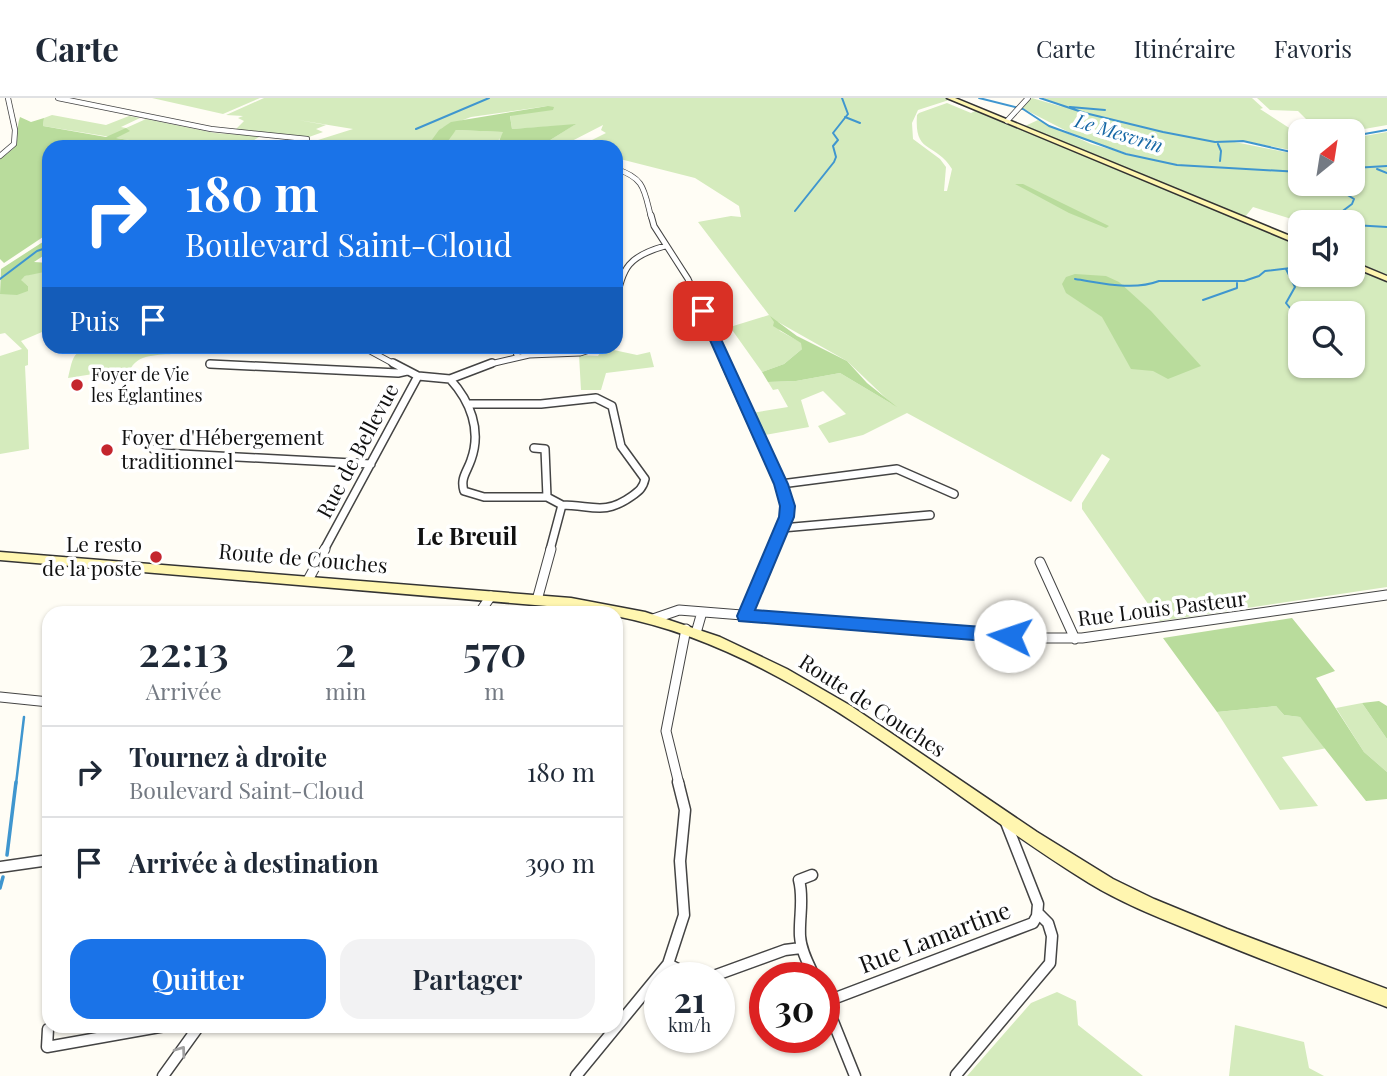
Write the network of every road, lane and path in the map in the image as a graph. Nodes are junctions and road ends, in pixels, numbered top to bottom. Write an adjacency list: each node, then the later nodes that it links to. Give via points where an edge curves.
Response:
1 (8, 98): 7 (street, via 14,144)
2 (58, 98): 6 (street, via 211,129)
3 (950, 98): 5 (main road)
4 (1028, 98): 5 (street)
5 (1007, 121): 9 (main road)
6 (307, 139)
7 (0, 156)
8 (623, 171): 10 (street, via 642,184)
9 (1288, 238)
10 (665, 246): 12 (street, via 638,256); 26 (street, via 688,279)
11 (1365, 269): 13 (main road)
12 (623, 270)
13 (1387, 279)
14 (376, 354): 19 (street)
15 (517, 354): 17 (street)
16 (567, 354): 17 (street)
17 (518, 357): 21 (street)
18 (209, 364): 19 (street)
19 (407, 371): 20 (street)
20 (418, 376): 21 (street); 25 (street, Rue de Bellevue)
21 (450, 379): 22 (street)
22 (470, 404): 28 (street, via 475,438 462,481 464,491 484,497); 29 (street, via 596,398 612,406 621,446 645,483 615,509)
23 (534, 448): 28 (street, via 545,449)
24 (153, 449): 25 (street)
25 (371, 464): 34 (street, Rue de Bellevue)
26 (781, 484): 27 (street, via 897,469); 31 (street, via 788,506)
27 (954, 494)
28 (547, 496): 29 (street)
29 (562, 505): 37 (street)
30 (930, 515): 31 (street)
31 (782, 528): 43 (street)
32 (0, 556): 34 (main road, Route de Couches)
33 (1040, 562): 47 (street)
34 (308, 580): 36 (main road, Route de Couches)
35 (1387, 595): 47 (street, Rue Louis Pasteur)
36 (491, 596): 37 (main road, Route de Couches); 38 (street)
37 (537, 600): 39 (main road, Route de Couches)
38 (484, 606)
39 (602, 606)
40 (623, 611): 44 (main road, Route de Couches)
41 (690, 611): 42 (street, Rue Louis Pasteur); 44 (street, Rue Louis Pasteur); 45 (street)
42 (702, 612): 43 (street, Rue Louis Pasteur); 46 (street)
43 (745, 616): 47 (street, Rue Louis Pasteur)
44 (653, 619): 45 (main road, Route de Couches)
45 (669, 623): 46 (main road, Route de Couches)
46 (691, 631): 50 (main road, Route de Couches, via 740,650 816,690); 56 (street, via 666,720 685,825 680,861 684,915)
47 (1075, 639)
48 (0, 697): 49 (street)
49 (42, 701)
50 (1004, 819): 54 (street, Rue Lamartine, via 1034,890); 61 (main road, Route de Couches, via 1116,890)
51 (42, 860): 52 (street)
52 (0, 867)
53 (812, 875): 55 (street, via 799,880 804,896)
54 (1039, 914): 60 (street, Rue Lamartine, via 1030,925); 68 (street, via 1055,945 1050,963)
55 (802, 948): 57 (street); 58 (street)
56 (669, 962)
57 (808, 962)
58 (735, 968)
59 (644, 993): 62 (street)
60 (840, 995)
61 (1387, 998)
62 (623, 1019)
63 (48, 1033): 64 (street, via 47,1047)
64 (126, 1033)
65 (194, 1033): 69 (street, one-way to 65)
66 (611, 1033): 70 (street)
67 (840, 1038): 71 (street)
68 (956, 1074)
69 (163, 1076)
70 (576, 1076)
71 (855, 1076)

